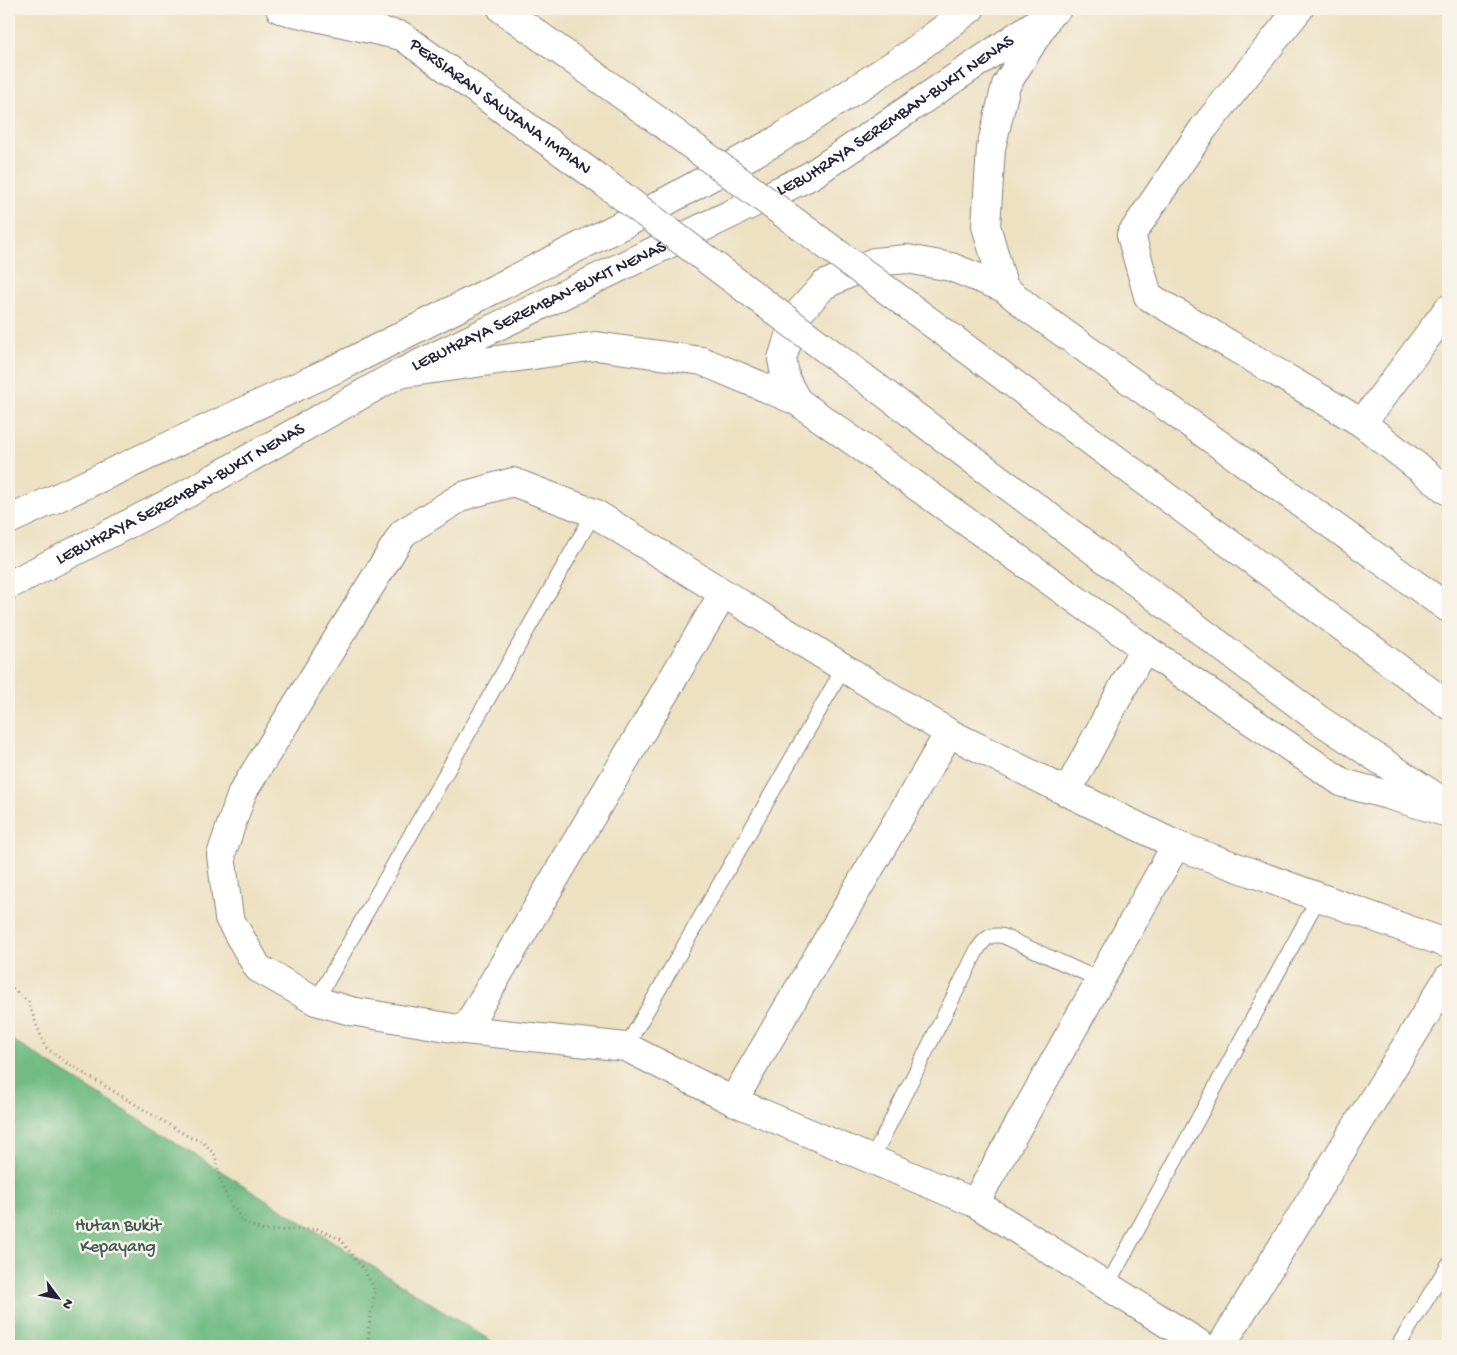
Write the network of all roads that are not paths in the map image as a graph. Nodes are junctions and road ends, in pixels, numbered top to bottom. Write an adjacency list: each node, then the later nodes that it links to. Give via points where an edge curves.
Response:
1 (280, 9): 22 (main road, PERSIARAN SAUJANA IMPIAN, bridge, via 402,36 602,181 1318,719)
2 (502, 9): 19 (main road, bridge, via 660,122)
3 (970, 9): 13 (main road, LEBUHRAYA SEREMBAN-BUKIT NENAS, via 910,54 776,141 636,218 344,365)
4 (1299, 9): 10 (main road, via 1203,129 1131,236 1148,296)
5 (1054, 11): 6 (main road, via 1006,85 991,148 986,226); 8 (main road, LEBUHRAYA SEREMBAN-BUKIT NENAS, via 810,176)
6 (1004, 288): 9 (main road, via 951,267 907,259 874,262 824,285 795,317 782,359 786,380); 16 (main road)
7 (1448, 309): 10 (main road)
8 (396, 374): 9 (main road, via 596,346 702,361); 14 (main road, LEBUHRAYA SEREMBAN-BUKIT NENAS, via 181,496)
9 (797, 401): 17 (main road)
10 (1362, 422): 11 (main road)
11 (1448, 490)
12 (594, 513): 15 (main road); 29 (lane); 29 (main road, via 513,482 463,496 403,533 242,793 222,855 229,918 258,968)
13 (9, 520)
14 (9, 585)
15 (723, 594): 18 (main road); 30 (main road)
16 (1448, 608)
17 (1144, 648): 21 (main road); 23 (main road, via 1343,783)
18 (843, 669): 20 (main road); 31 (lane)
19 (1448, 705)
20 (949, 733): 21 (main road); 32 (main road)
21 (1067, 792): 24 (main road)
22 (1448, 805)
23 (1448, 813)
24 (1176, 845): 25 (main road); 28 (main road)
25 (1319, 897): 26 (main road); 36 (lane)
26 (1448, 944)
27 (1448, 978): 38 (main road)
28 (1100, 980): 33 (lane, via 1003,936 994,935 985,940 977,950); 34 (main road)
29 (316, 1001): 30 (main road, via 351,1011)
30 (465, 1030): 31 (main road)
31 (626, 1047): 32 (main road)
32 (733, 1101): 33 (main road)
33 (872, 1159): 34 (main road)
34 (974, 1203): 36 (main road)
35 (1448, 1265): 39 (lane)
36 (1107, 1286): 37 (main road)
37 (1203, 1346)
38 (1221, 1346)
39 (1398, 1346)

